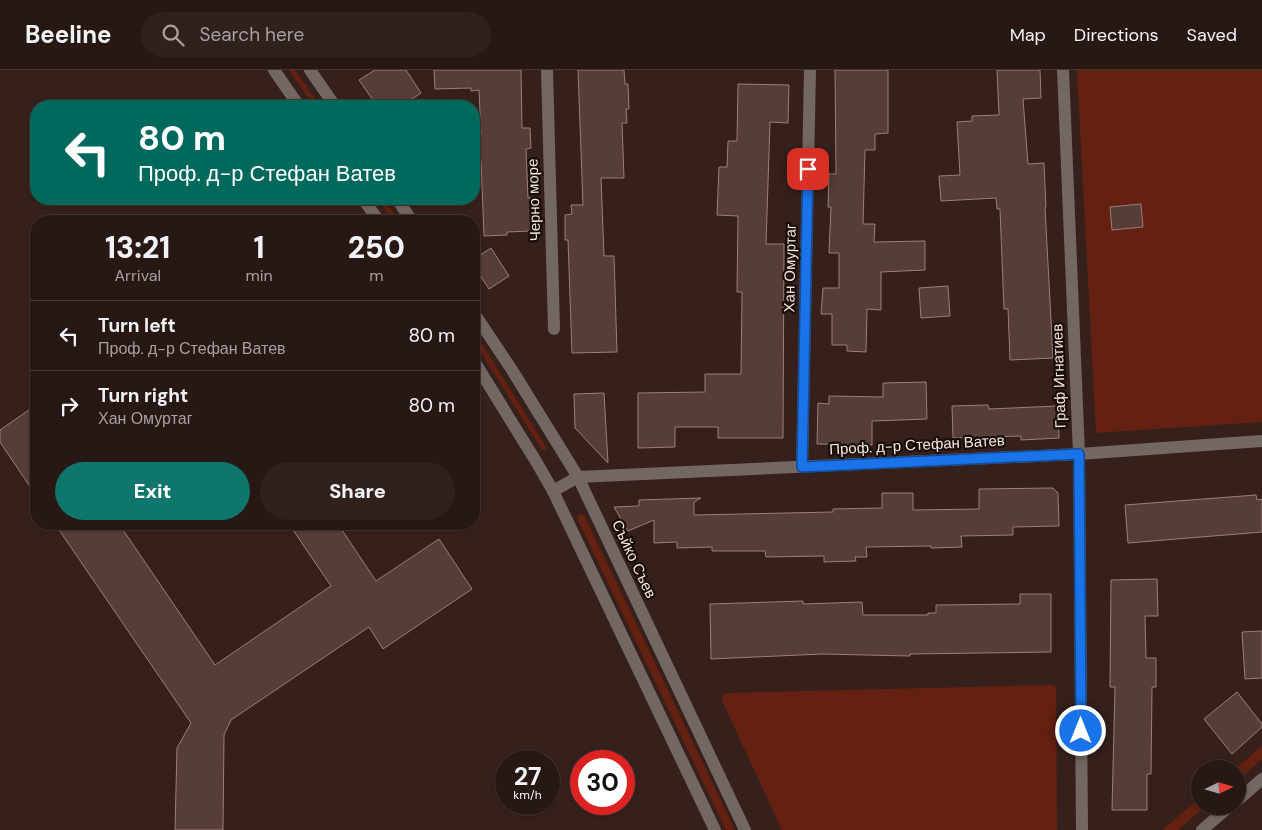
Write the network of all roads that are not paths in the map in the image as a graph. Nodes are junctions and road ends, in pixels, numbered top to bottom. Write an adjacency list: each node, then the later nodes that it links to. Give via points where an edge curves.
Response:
1 (274, 70): 6 (street)
2 (310, 70): 7 (street)
3 (547, 70): 9 (street, Черно море)
4 (810, 70): 13 (street, Хан Омуртаг)
5 (1063, 70): 12 (street, Граф Игнатиев)
6 (295, 100)
7 (331, 100)
8 (480, 322): 14 (street, Съйко Съев)
9 (554, 329)
10 (480, 371): 15 (street)
11 (1262, 441): 12 (street, Проф. д-р Стефан Ватев)
12 (1079, 454): 13 (street, Проф. д-р Стефан Ватев); 21 (street, Граф Игнатиев)
13 (802, 467): 14 (street, Проф. д-р Стефан Ватев)
14 (578, 477): 15 (street); 20 (street, Съйко Съев)
15 (553, 491): 19 (street)
16 (1262, 779): 17 (street)
17 (1246, 793)
18 (1220, 815): 22 (street)
19 (715, 830)
20 (745, 830)
21 (1082, 830)
22 (1202, 830)

